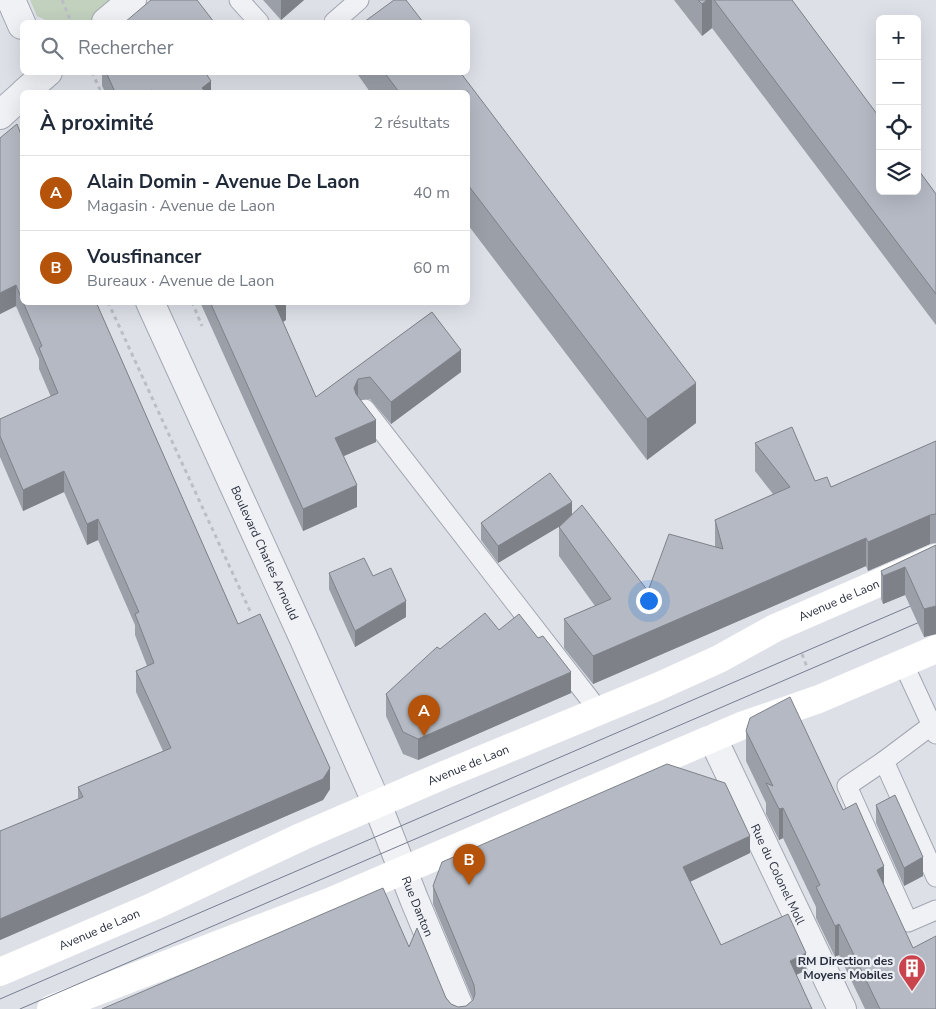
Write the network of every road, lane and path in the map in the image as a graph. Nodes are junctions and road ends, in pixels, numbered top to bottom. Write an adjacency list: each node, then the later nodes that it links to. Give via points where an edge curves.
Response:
1 (12, 0): 6 (street)
2 (62, 0): 7 (path)
3 (132, 0): 8 (street)
4 (239, 0): 9 (lane)
5 (360, 0): 10 (lane)
6 (20, 20)
7 (71, 20)
8 (108, 20)
9 (256, 20)
10 (336, 20)
11 (93, 75): 12 (path)
12 (100, 90)
13 (20, 99): 14 (street)
14 (0, 115)
15 (151, 305): 26 (street, Boulevard Charles Arnould)
16 (365, 409): 22 (lane)
17 (936, 558): 18 (main road, Avenue de Laon)
18 (788, 621): 21 (path); 22 (main road, Avenue de Laon, via 719,659)
19 (936, 649): 20 (main road)
20 (903, 663): 21 (main road); 23 (lane)
21 (819, 699): 24 (main road)
22 (599, 711): 26 (main road, Avenue de Laon)
23 (934, 730): 25 (lane)
24 (713, 739): 27 (main road); 33 (street, Rue du Colonel Moll)
25 (884, 761): 28 (lane); 29 (lane, via 848,786 908,922)
26 (377, 804): 27 (street, Rue Danton); 30 (main road, Avenue de Laon)
27 (403, 869): 31 (main road, via 329,902); 32 (street, Rue Danton)
28 (936, 878)
29 (936, 910)
30 (0, 972)
31 (51, 1009)
32 (460, 1009)
33 (842, 1009)

